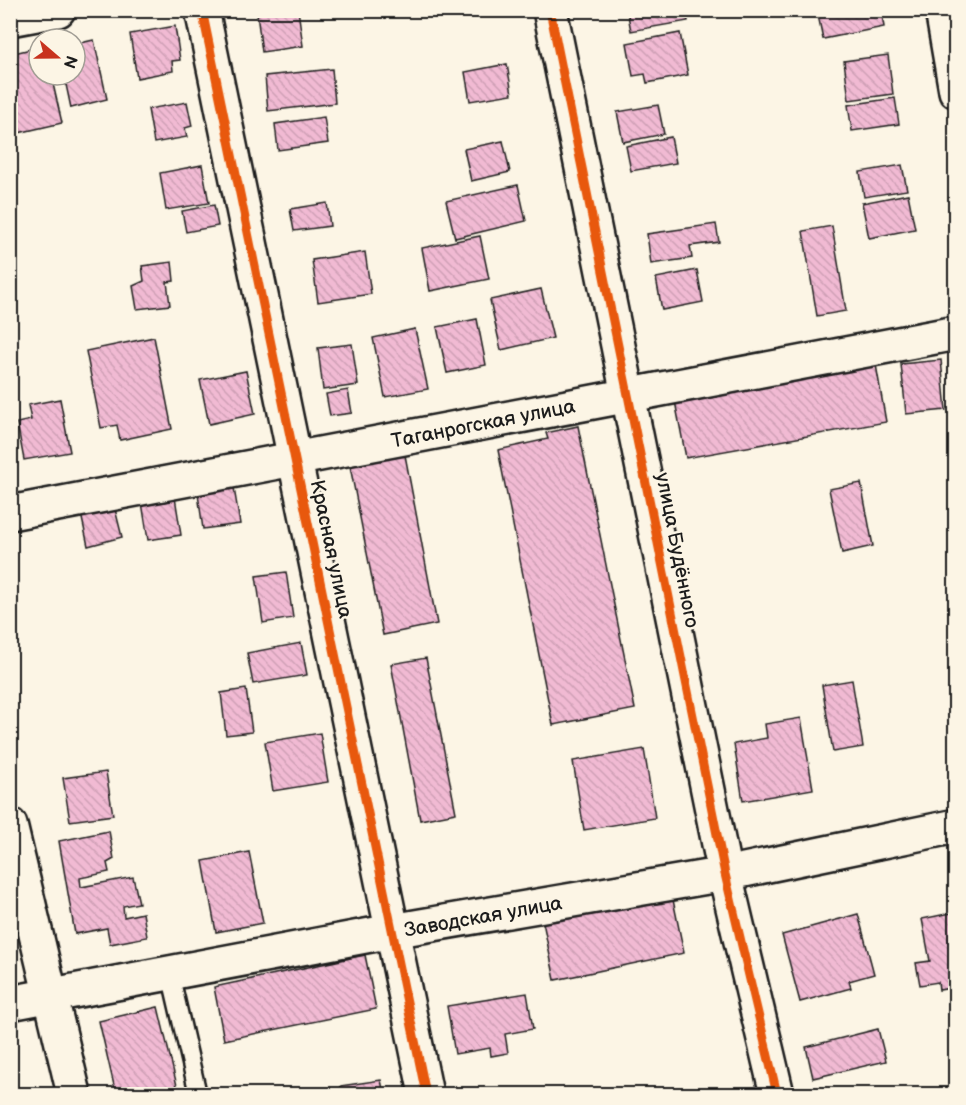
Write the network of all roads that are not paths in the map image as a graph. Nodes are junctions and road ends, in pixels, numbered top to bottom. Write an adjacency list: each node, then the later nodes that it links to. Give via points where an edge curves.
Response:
1 (58, 10): 5 (street)
2 (202, 10): 9 (street, Красная улица)
3 (550, 10): 8 (street, улица Будённого)
4 (942, 10): 6 (street)
5 (10, 19)
6 (956, 91)
7 (956, 333): 8 (street, Таганрогская улица)
8 (628, 396): 9 (street, Таганрогская улица); 13 (street, улица Будённого)
9 (295, 459): 10 (street, Таганрогская улица); 14 (street, Красная улица)
10 (10, 513)
11 (10, 825): 16 (street)
12 (956, 826): 13 (street, Заводская улица)
13 (725, 874): 14 (street, Заводская улица); 21 (street, улица Будённого)
14 (392, 931): 15 (street, Заводская улица); 20 (street, Красная улица)
15 (170, 973): 16 (street, Заводская улица); 19 (lane)
16 (50, 995): 17 (street, Заводская улица); 18 (street)
17 (10, 1003)
18 (74, 1095)
19 (198, 1095)
20 (426, 1095)
21 (777, 1095)

